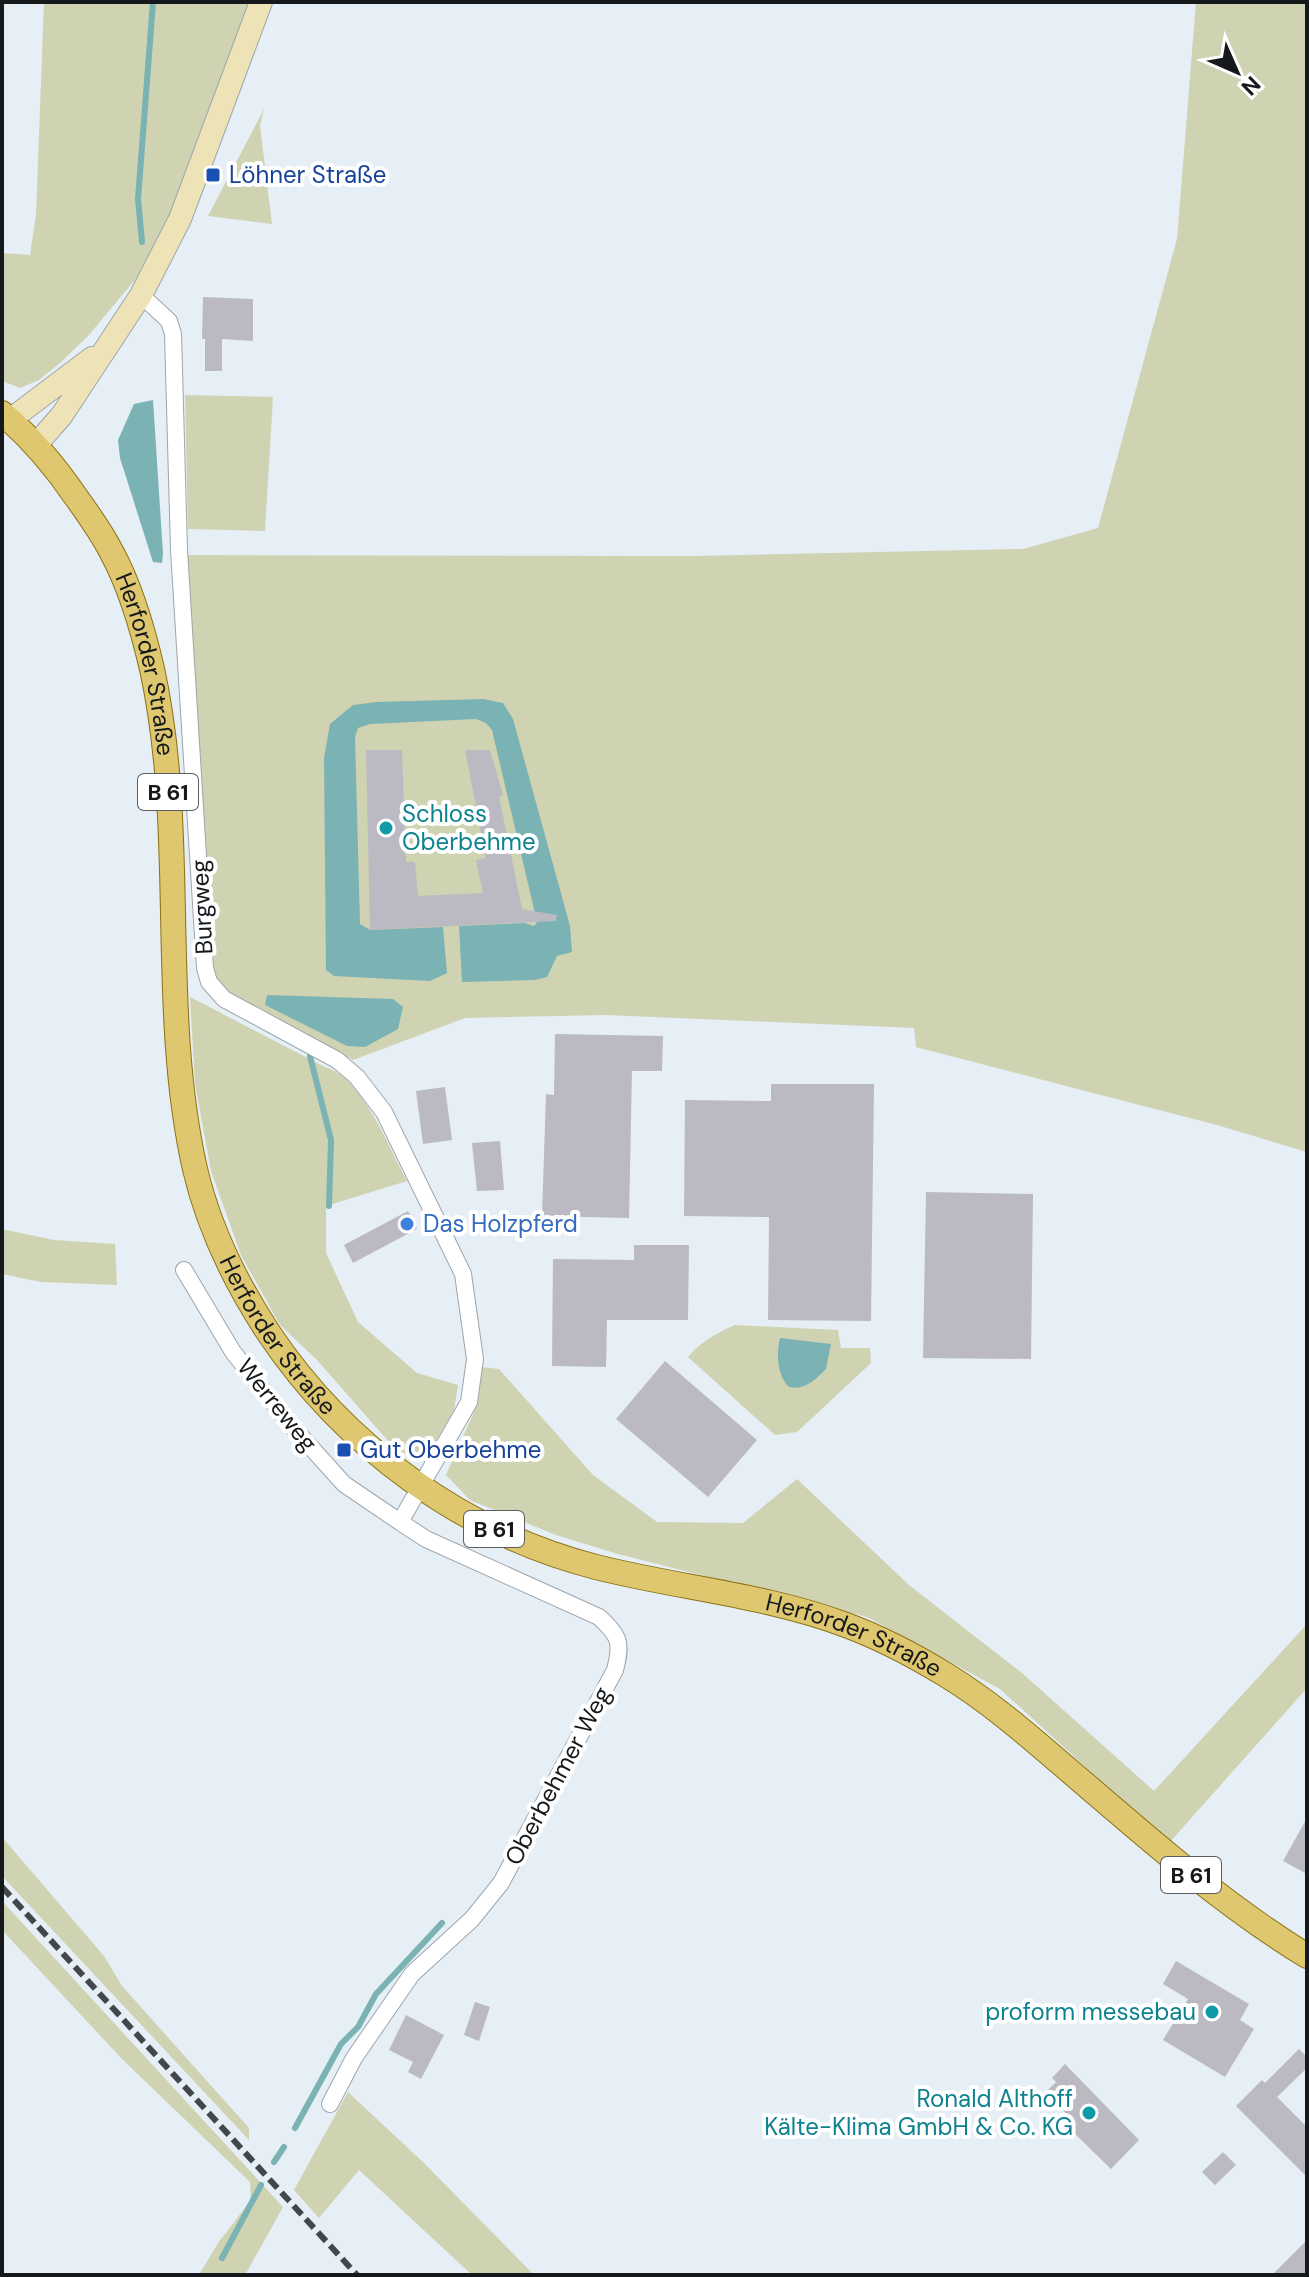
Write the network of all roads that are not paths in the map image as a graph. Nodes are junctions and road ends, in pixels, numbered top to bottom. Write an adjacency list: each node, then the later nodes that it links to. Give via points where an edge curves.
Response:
1 (261, 2): 2 (main road)
2 (148, 301): 3 (main road); 7 (street, Burgweg, via 169,321 173,334 179,550 205,968 224,999 337,1060 357,1077 384,1112 463,1274 475,1359 469,1402)
3 (106, 347): 4 (main road); 5 (main road)
4 (6, 417): 5 (main road, Herforder Straße / B 61)
5 (35, 446): 7 (main road, Herforder Straße / B 61, via 113,553 149,656 165,749 179,1063 196,1171 212,1222 234,1273 286,1357 354,1434)
6 (184, 1270): 8 (street, Werreweg, via 233,1352 290,1424 344,1484)
7 (421, 1487): 8 (street); 9 (main road, Herforder Straße / B 61, via 528,1545 595,1566 791,1608 884,1641 989,1703 1198,1881)
8 (400, 1522): 10 (street, Oberbehmer Weg, via 426,1539 599,1617 615,1632 621,1649 615,1670 501,1883 472,1919 412,1974 354,2058)
9 (1307, 1956)
10 (330, 2104)

